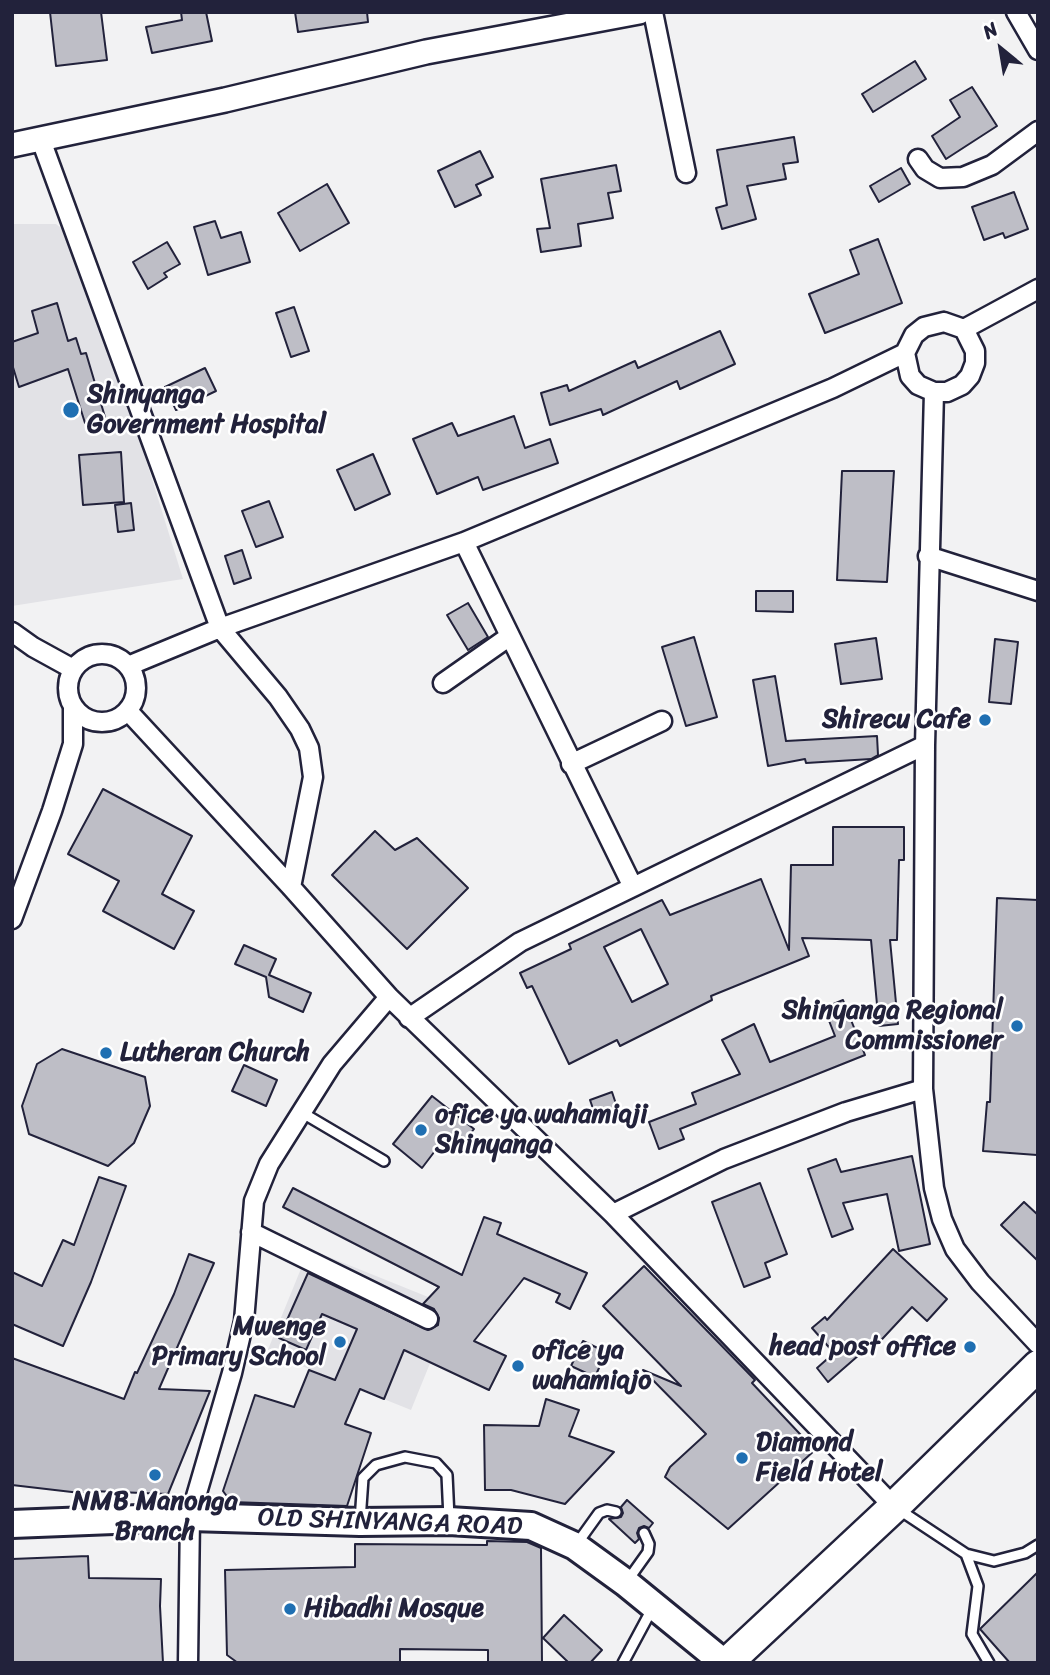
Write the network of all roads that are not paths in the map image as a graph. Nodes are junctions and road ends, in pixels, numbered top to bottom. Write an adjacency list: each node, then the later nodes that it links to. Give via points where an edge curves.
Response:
1 (639, 12): 6 (street, via 426,52)
2 (653, 12): 9 (street)
3 (1016, 12): 4 (street)
4 (1038, 50)
5 (1038, 131): 8 (street, via 992,165 963,177 940,178)
6 (41, 140): 7 (street); 17 (street)
7 (12, 145)
8 (918, 159)
9 (685, 173)
10 (1038, 289): 11 (street)
11 (964, 329): 12 (street, via 944,322 924,327); 13 (street, via 975,351 970,376 947,392)
12 (905, 353): 13 (street, via 910,376); 14 (street, via 821,393)
13 (934, 392): 15 (street)
14 (464, 542): 17 (street); 19 (street)
15 (928, 556): 16 (street); 26 (street)
16 (1038, 591)
17 (220, 628): 20 (street); 28 (street, via 285,707 309,748 313,777)
18 (12, 632): 21 (street)
19 (510, 636): 22 (street); 27 (street)
20 (128, 666): 21 (street, via 112,655 98,654); 24 (street, via 136,688)
21 (74, 669): 23 (street, via 67,688)
22 (443, 683)
23 (73, 708): 24 (street, via 97,723); 30 (street, via 73,744)
24 (128, 711): 28 (street)
25 (662, 721): 27 (street)
26 (925, 745): 29 (street); 33 (street)
27 (570, 764): 29 (street)
28 (291, 887): 31 (street)
29 (633, 887): 32 (street, via 520,942)
30 (12, 919)
31 (389, 997): 32 (street); 34 (street, via 332,1064)
32 (409, 1018): 36 (street)
33 (923, 1089): 36 (street, via 846,1112 724,1159); 39 (street, via 934,1188 955,1249)
34 (301, 1112): 35 (lane); 37 (street, via 269,1164 254,1201)
35 (384, 1161)
36 (613, 1214): 41 (street)
37 (251, 1232): 38 (street); 43 (street, via 244,1321)
38 (428, 1319)
39 (1038, 1344)
40 (1038, 1366): 41 (highway)
41 (894, 1507): 50 (lane); 55 (highway)
42 (616, 1512): 49 (lane, via 599,1513)
43 (190, 1517): 45 (main road, OLD SHINYANGA ROAD); 46 (main road, OLD SHINYANGA ROAD); 53 (street)
44 (449, 1521): 45 (main road, OLD SHINYANGA ROAD); 45 (lane, via 447,1475 436,1463 405,1457 376,1465 363,1478); 49 (main road, OLD SHINYANGA ROAD, via 531,1526)
45 (360, 1522)
46 (12, 1524)
47 (644, 1533): 51 (lane, via 648,1552)
48 (1038, 1545): 50 (lane, via 994,1561)
49 (575, 1546): 51 (main road, OLD SHINYANGA ROAD)
50 (966, 1554): 56 (lane, via 978,1586 972,1634)
51 (626, 1583): 52 (main road, OLD SHINYANGA ROAD)
52 (654, 1605): 54 (lane); 55 (main road, OLD SHINYANGA ROAD)
53 (188, 1663)
54 (623, 1663)
55 (725, 1663)
56 (989, 1663)

